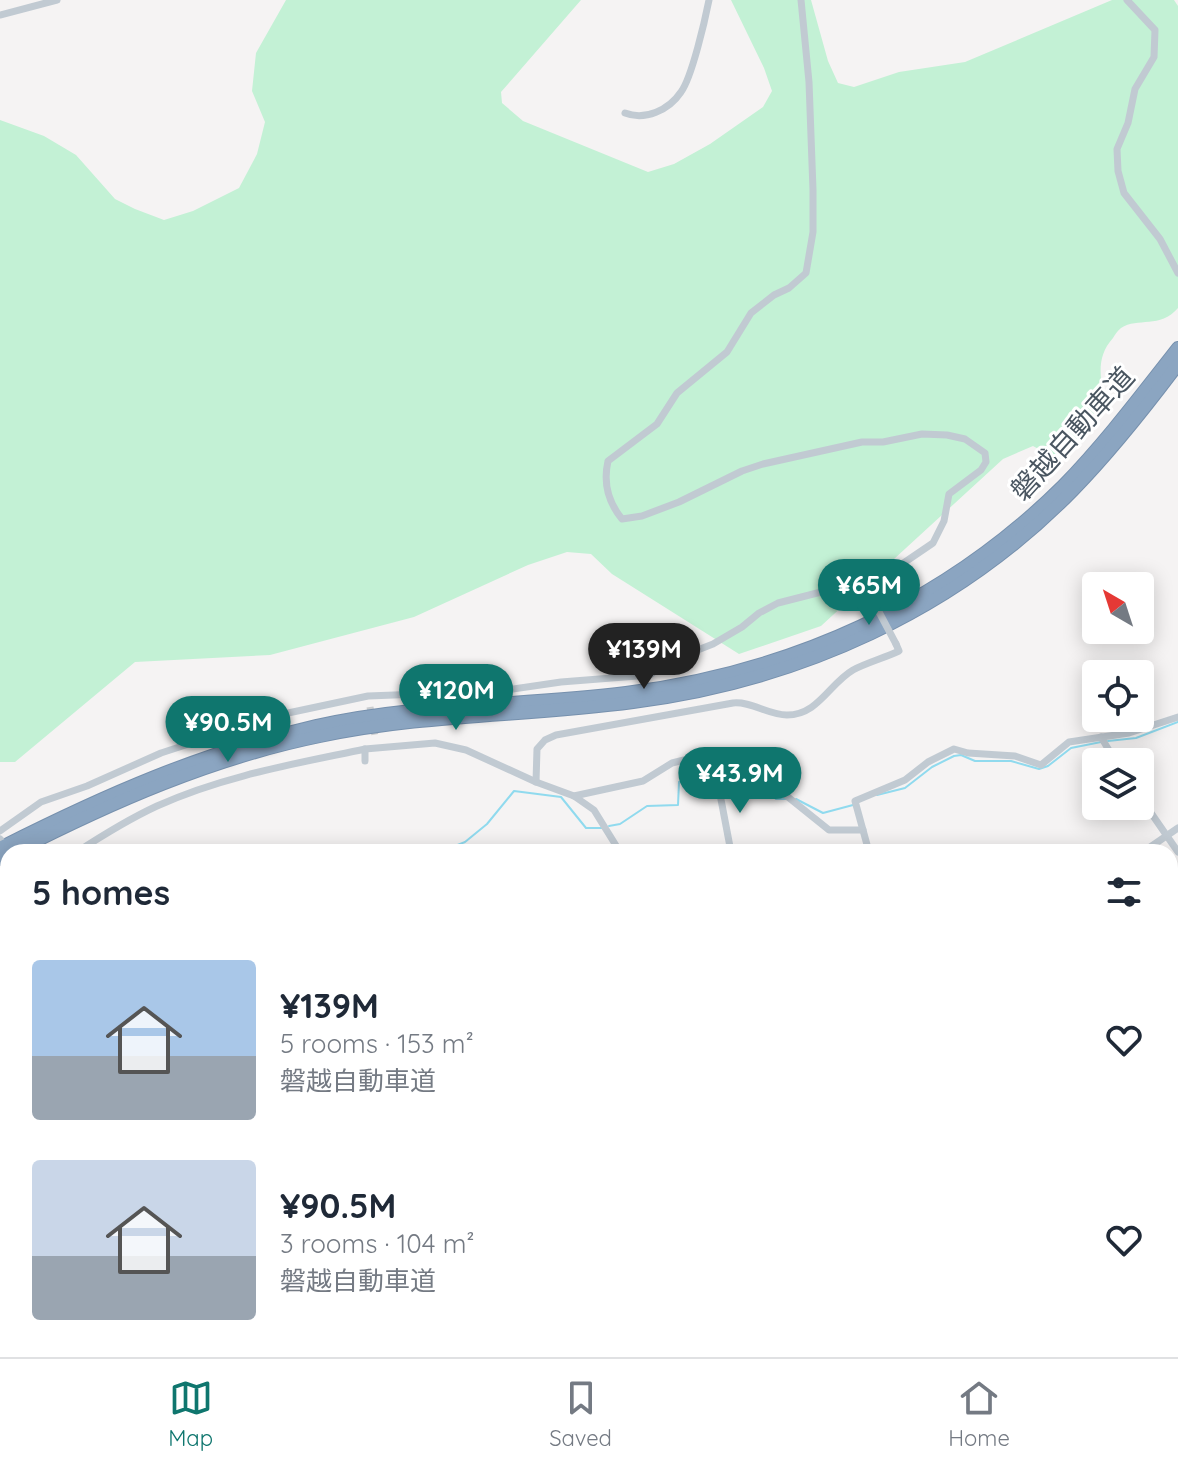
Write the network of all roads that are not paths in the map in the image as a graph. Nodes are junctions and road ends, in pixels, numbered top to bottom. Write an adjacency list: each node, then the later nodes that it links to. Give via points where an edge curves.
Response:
1 (57, 0): 5 (street)
2 (709, 0): 6 (street, via 682,92 659,111 644,116)
3 (801, 0): 12 (street, via 812,134 813,232 806,273 751,313 727,352 677,393 657,424 608,461 606,484 622,519 679,502 763,464 862,442 922,434 947,435 977,446 986,462 949,494 933,543)
4 (1127, 0): 7 (street, via 1155,30 1156,43 1117,149 1119,183)
5 (0, 15)
6 (625, 113)
7 (1178, 273)
8 (1178, 348): 30 (highway, 磐越自動車道, via 1094,453 1024,521 933,588 839,637 760,666 684,684 406,711 302,730 143,780)
9 (1178, 364): 11 (highway, 磐越自動車道)
10 (1178, 377): 11 (highway)
11 (1130, 426): 31 (highway, 磐越自動車道, via 1072,492 1001,554 910,614 820,656 741,682 662,698 411,721 318,736 185,774)
12 (868, 592): 13 (street, via 853,596 825,591 778,603 650,675 499,691); 23 (street, bridge, via 899,651 854,669 814,706 787,715 739,702 556,735 537,749)
13 (368, 696): 14 (street); 28 (street, via 274,716 157,755 41,802)
14 (370, 707)
15 (1178, 717): 17 (street)
16 (375, 736): 18 (street)
17 (1101, 737): 19 (street); 27 (street, via 1069,742 1041,765 1015,756 948,751 905,780 855,801)
18 (377, 747): 20 (street); 23 (street, via 435,743 466,750)
19 (1108, 748)
20 (365, 749): 21 (street); 32 (street, via 284,764 174,799)
21 (365, 761)
22 (720, 780): 24 (street, via 680,760 643,781); 27 (street, via 778,789 829,830); 34 (street)
23 (536, 782): 24 (street)
24 (574, 796): 33 (street, via 594,810)
25 (1154, 817): 29 (street)
26 (1178, 828): 29 (street)
27 (863, 830): 35 (street)
28 (0, 831)
29 (1167, 836): 36 (street); 37 (street)
30 (11, 844)
31 (12, 844)
32 (90, 844)
33 (615, 844)
34 (729, 844)
35 (867, 844)
36 (1155, 844)
37 (1172, 844)

